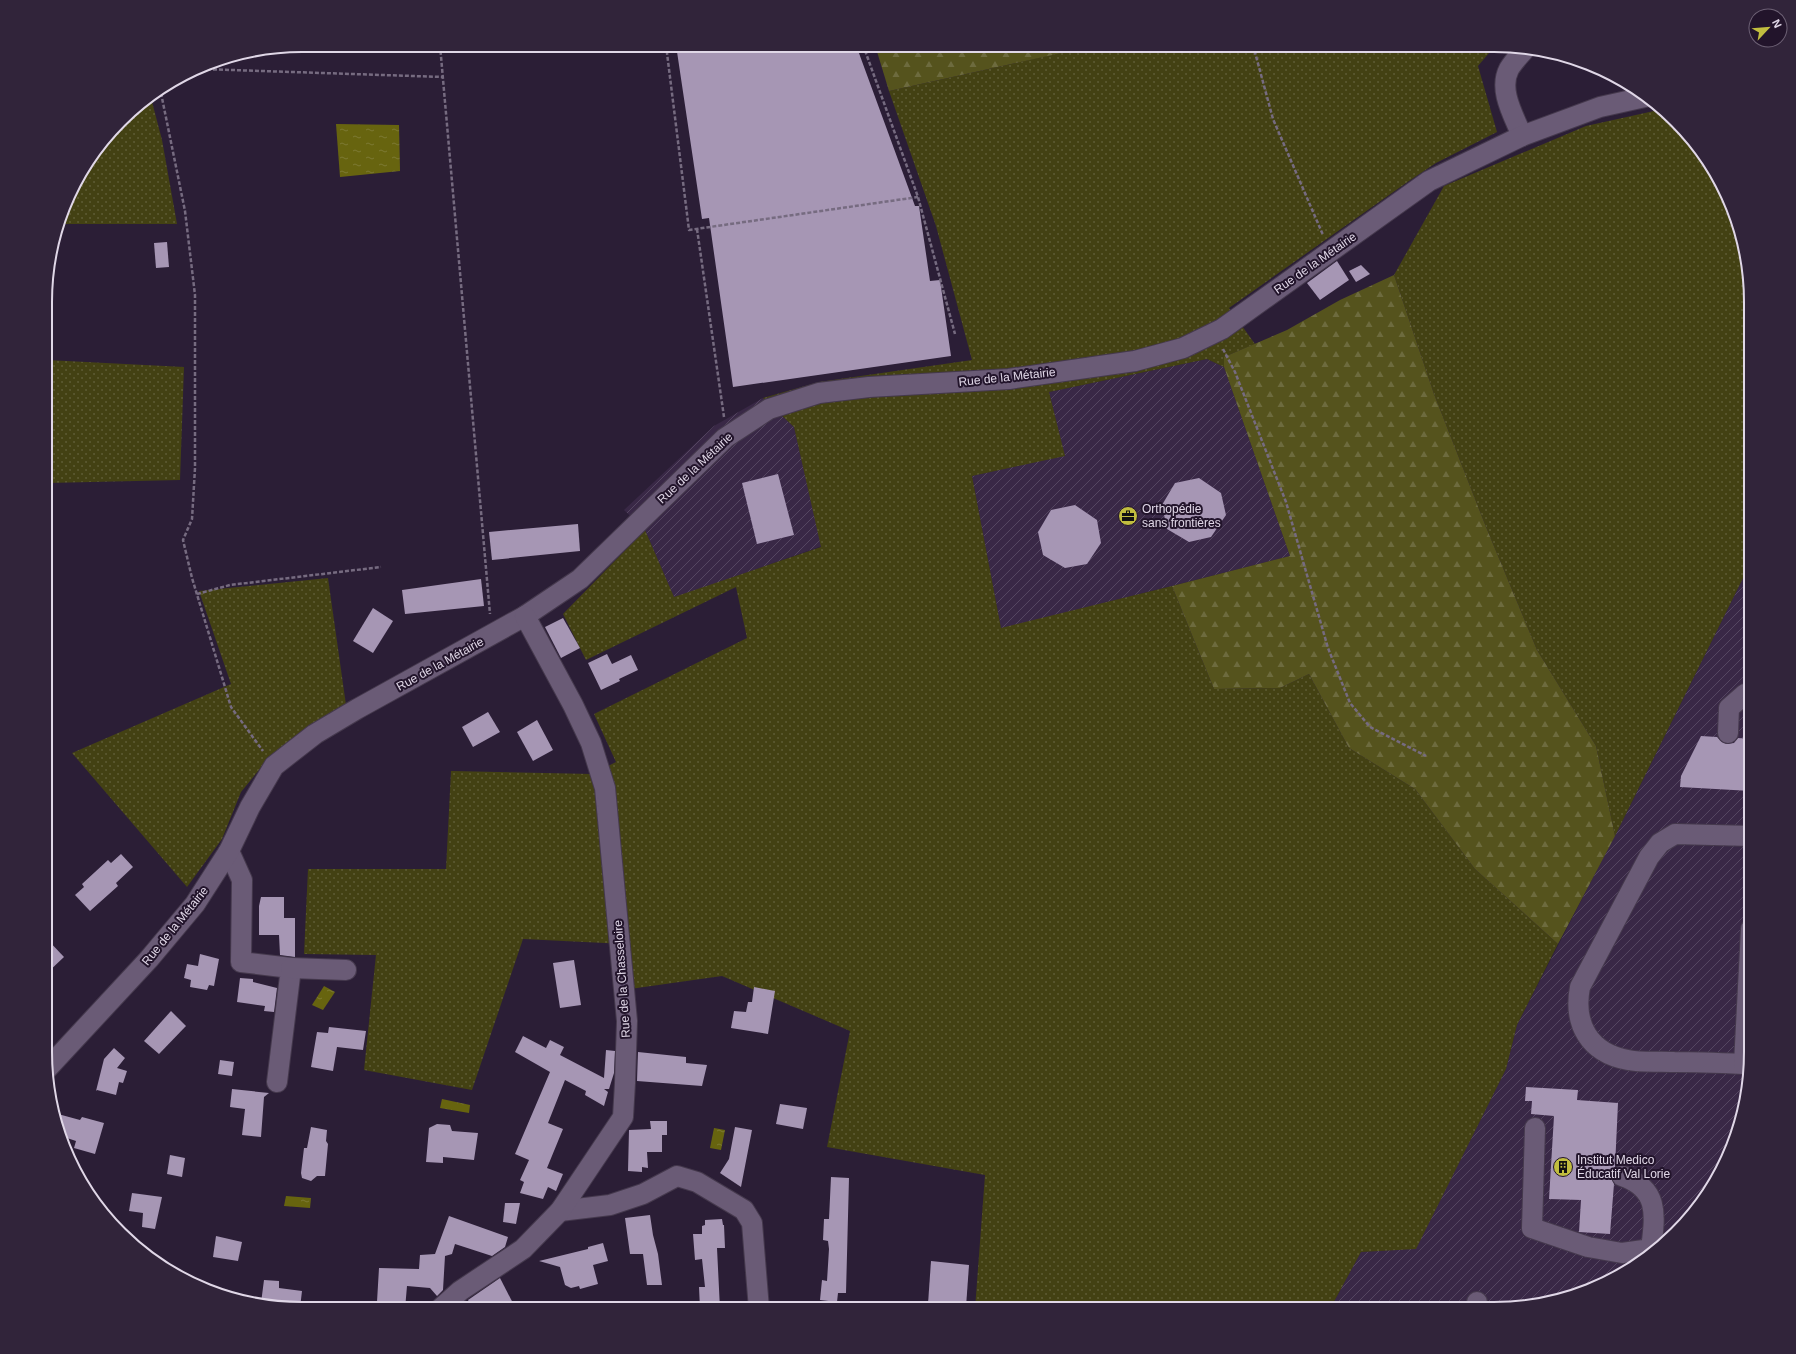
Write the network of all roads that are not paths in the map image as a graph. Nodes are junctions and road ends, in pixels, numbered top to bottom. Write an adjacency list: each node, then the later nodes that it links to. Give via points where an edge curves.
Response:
1 (1521, 54): 3 (street, via 1509,69 1505,84 1508,102)
2 (1639, 98): 3 (street, Rue de la Métairie, via 1600,107)
3 (1522, 136): 4 (street, Rue de la Métairie, via 1429,182 1222,329 1183,348 1135,360 1009,379 869,387 819,393 769,409 725,438 580,579)
4 (525, 616): 8 (street, Rue de la Métairie, via 358,708 315,734 274,766 250,807); 16 (street, Rue de la Chasseloire, via 585,730 605,788 626,1021 623,1117)
5 (1744, 695): 6 (street, via 1729,708)
6 (1728, 733)
7 (1744, 836): 12 (street, via 1675,834 1660,843 1649,856 1580,987 1577,1002 1583,1030 1607,1053 1629,1060)
8 (229, 851): 9 (street, via 242,880 241,962); 11 (street, Rue de la Métairie, via 191,910)
9 (292, 968): 10 (street); 13 (street)
10 (346, 970)
11 (53, 1063)
12 (1743, 1064)
13 (277, 1082)
14 (1535, 1128): 18 (street, via 1532,1228 1588,1247 1622,1252)
15 (1622, 1176): 17 (street, via 1636,1181 1645,1189 1653,1205)
16 (560, 1211): 19 (street, Rue de la Chasseloire, via 523,1249); 20 (street, via 610,1205 643,1194 678,1176 697,1182 744,1210 752,1223)
17 (1651, 1246)
18 (1647, 1249)
19 (447, 1302)
20 (758, 1302)

